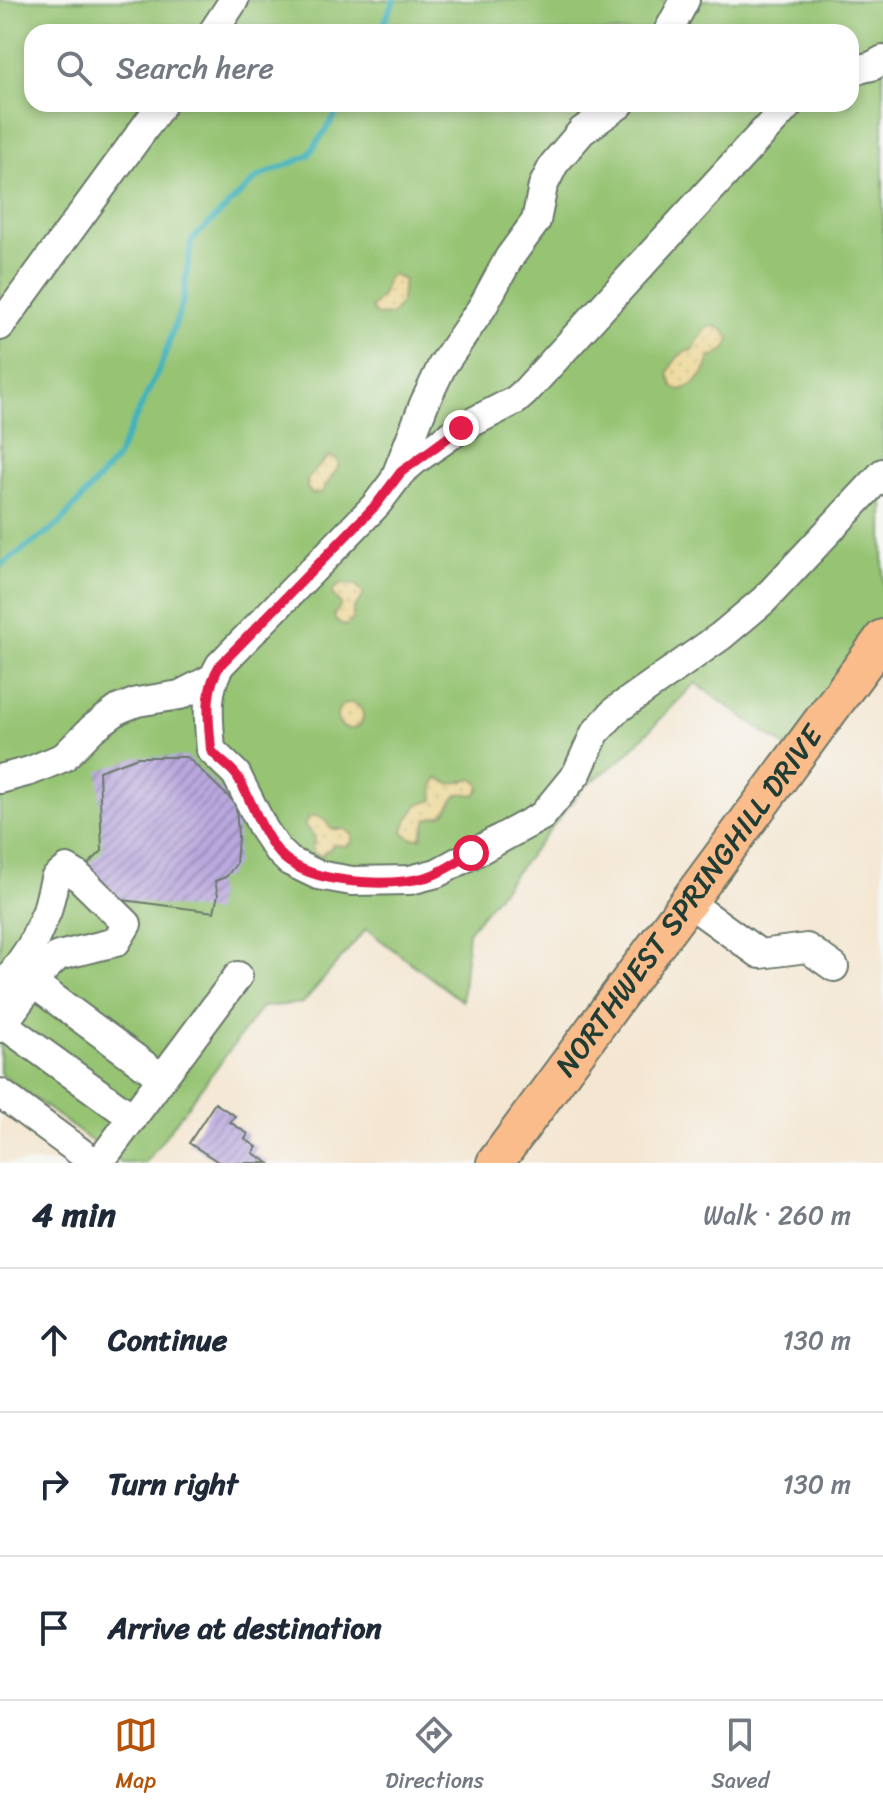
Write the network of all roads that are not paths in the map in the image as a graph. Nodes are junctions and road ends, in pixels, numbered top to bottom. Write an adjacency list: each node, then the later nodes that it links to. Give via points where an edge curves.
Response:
1 (234, 0): 3 (street)
2 (685, 0): 4 (street)
3 (218, 24)
4 (672, 24)
5 (883, 60): 6 (street)
6 (859, 69)
7 (156, 112): 10 (street)
8 (609, 112): 12 (street, via 573,139 554,164 536,221 442,366)
9 (782, 112): 12 (street, via 525,392 437,444 401,472)
10 (0, 326)
11 (883, 473): 14 (street, via 754,609 616,710 595,733 577,773 542,816 426,877 340,879 309,871 283,856 236,774 211,750)
12 (393, 485): 14 (street)
13 (883, 638): 16 (main road, NORTHWEST SPRINGHILL DRIVE)
14 (211, 679): 15 (street, via 180,695 119,709 64,757)
15 (0, 779)
16 (688, 902): 18 (street, via 760,954 807,948); 26 (main road, NORTHWEST SPRINGHILL DRIVE)
17 (17, 965): 20 (street); 21 (street); 22 (street)
18 (834, 967)
19 (238, 976): 22 (street)
20 (0, 992)
21 (2, 1026): 24 (street)
22 (162, 1078): 24 (street)
23 (0, 1093): 25 (street)
24 (133, 1118): 25 (street)
25 (97, 1163)
26 (495, 1163)

